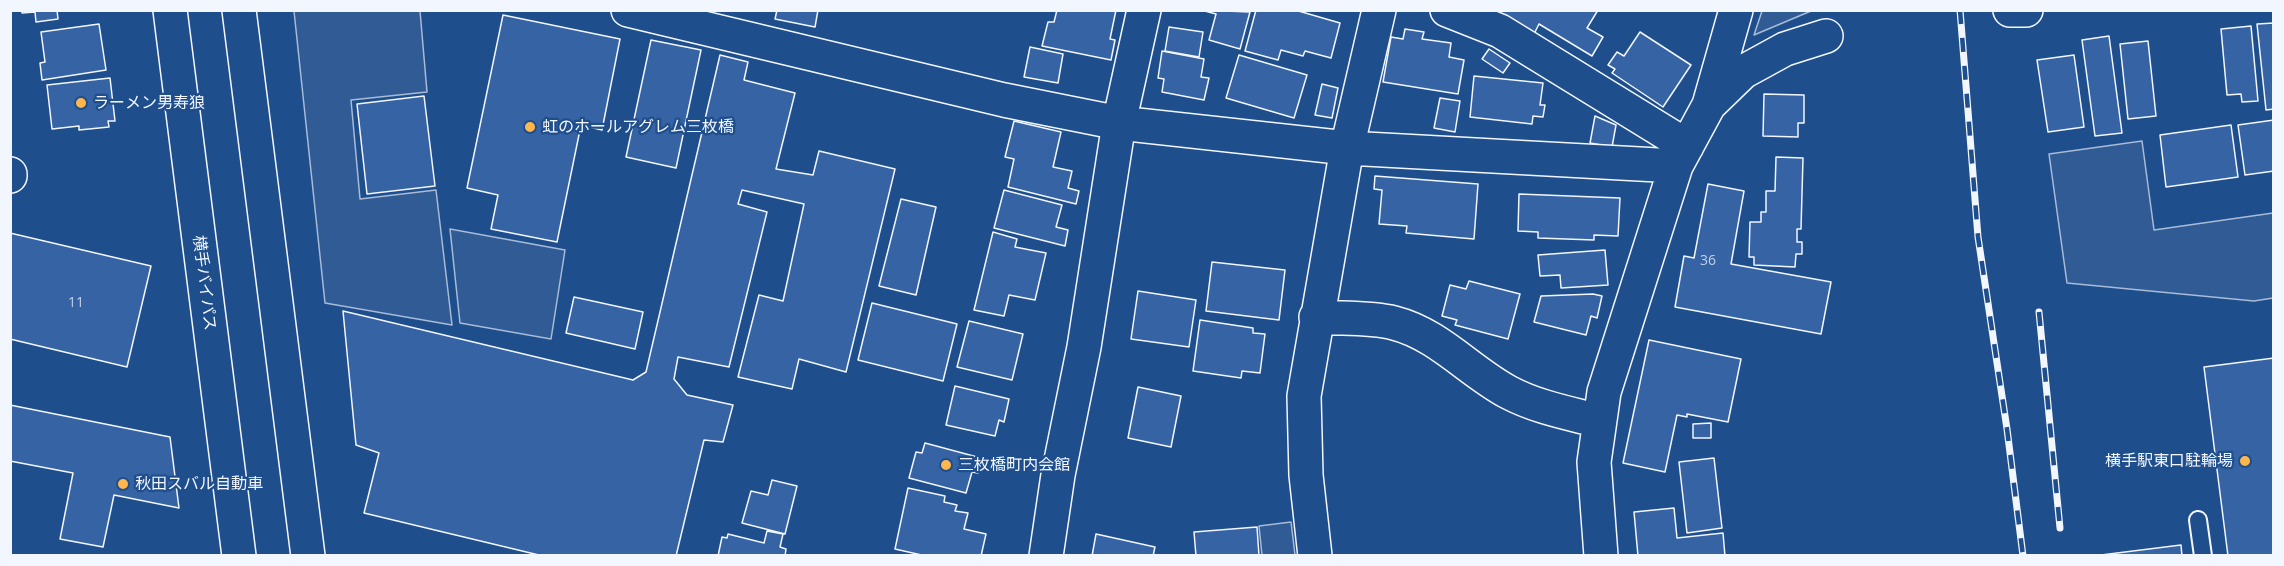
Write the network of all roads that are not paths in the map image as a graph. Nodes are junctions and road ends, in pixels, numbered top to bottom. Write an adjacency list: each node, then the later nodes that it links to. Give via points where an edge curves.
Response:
1 (170, 10): 19 (main road, 横手バイパス)
2 (239, 10): 20 (main road)
3 (628, 10): 10 (main road)
4 (1144, 10): 13 (main road)
5 (1379, 10): 14 (main road)
6 (1447, 10): 15 (main road, via 1500,31)
7 (1736, 10): 12 (main road)
8 (2010, 10): 9 (main road)
9 (2026, 10)
10 (703, 19): 13 (main road, via 1004,100)
11 (1826, 36): 12 (main road, via 1785,49 1743,72)
12 (1709, 105): 15 (main road)
13 (1119, 123): 14 (main road); 21 (main road)
14 (1347, 148): 15 (main road); 16 (main road)
15 (1682, 156): 17 (main road, via 1604,392)
16 (1316, 317): 17 (main road, via 1394,323 1440,346 1507,391 1540,406); 22 (main road, via 1304,396 1306,475)
17 (1599, 421): 23 (main road, via 1594,462)
18 (2198, 520): 24 (lane)
19 (239, 555)
20 (308, 555)
21 (1046, 555)
22 (1315, 555)
23 (1601, 555)
24 (2203, 555)

